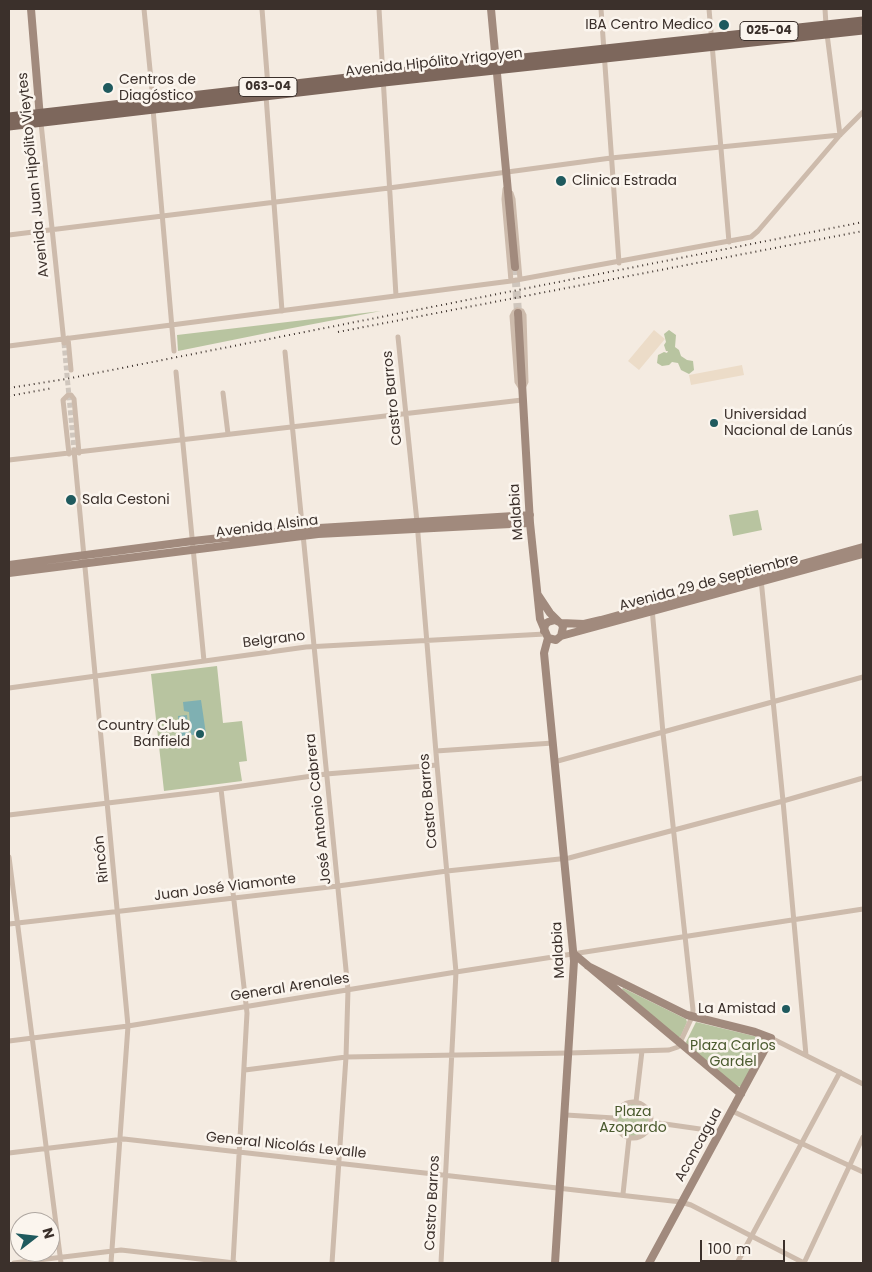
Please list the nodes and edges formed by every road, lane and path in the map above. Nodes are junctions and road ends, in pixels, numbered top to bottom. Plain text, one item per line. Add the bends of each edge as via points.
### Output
1 (31, 9) edge
2 (144, 9) edge
3 (262, 9) edge
4 (379, 9) edge
5 (491, 9) edge
6 (600, 9) edge
7 (709, 9) edge
8 (825, 9) edge
9 (863, 21) edge
10 (826, 30) junction
11 (863, 30) edge
12 (711, 42) junction
13 (603, 54) junction
14 (496, 66) junction
15 (383, 78) junction
16 (268, 87) junction
17 (266, 96) junction
18 (153, 105) junction
19 (863, 112) edge
20 (9, 117) edge
21 (40, 118) junction
22 (9, 126) edge
23 (840, 135) junction
24 (721, 146) junction
25 (611, 158) junction
26 (506, 172) junction
27 (506, 182) junction
28 (389, 188) junction
29 (274, 202) junction
30 (162, 216) junction
31 (51, 229) junction
32 (9, 235) edge
33 (729, 242) junction
34 (619, 263) junction
35 (515, 267) tunnel mouth
36 (520, 279) junction
37 (511, 281) junction
38 (396, 296) junction
39 (282, 311) junction
40 (518, 313) tunnel mouth
41 (171, 325) junction
42 (398, 337) dead end
43 (65, 340) junction
44 (9, 346) edge
45 (174, 351) dead end
46 (285, 352) dead end
47 (71, 370) dead end
48 (176, 372) dead end
49 (522, 390) junction
50 (223, 393) dead end
51 (522, 400) junction
52 (406, 413) junction
53 (292, 426) junction
54 (228, 434) junction
55 (184, 439) junction
56 (74, 453) junction
57 (9, 460) edge
58 (530, 519) junction
59 (417, 525) junction
60 (303, 532) junction
61 (194, 545) junction
62 (863, 548) edge
63 (863, 554) edge
64 (84, 559) junction
65 (9, 566) edge
66 (9, 573) edge
67 (761, 579) junction
68 (538, 593) junction
69 (652, 609) junction
70 (559, 622) junction
71 (545, 634) junction
72 (561, 636) junction
73 (427, 641) junction
74 (315, 646) junction
75 (204, 661) junction
76 (96, 676) junction
77 (863, 677) edge
78 (9, 688) edge
79 (773, 702) junction
80 (663, 733) junction
81 (552, 743) junction
82 (436, 751) junction
83 (554, 762) junction
84 (437, 765) junction
85 (326, 774) junction
86 (863, 778) edge
87 (220, 789) junction
88 (783, 801) junction
89 (108, 804) junction
90 (9, 815) edge
91 (674, 830) junction
92 (9, 857) edge
93 (564, 859) junction
94 (447, 871) junction
95 (338, 886) junction
96 (233, 899) junction
97 (863, 909) edge
98 (118, 912) junction
99 (794, 920) junction
100 (17, 923) junction
101 (9, 924) edge
102 (686, 936) junction
103 (574, 954) junction
104 (588, 966) junction
105 (456, 972) junction
106 (348, 990) junction
107 (246, 1007) junction
108 (692, 1017) junction
109 (128, 1026) junction
110 (32, 1038) junction
111 (772, 1038) junction
112 (9, 1041) edge
113 (681, 1044) junction
114 (642, 1051) junction
115 (569, 1053) junction
116 (453, 1055) junction
117 (806, 1055) junction
118 (346, 1057) junction
119 (245, 1070) junction
120 (840, 1072) junction
121 (863, 1084) edge
122 (741, 1094) junction
123 (636, 1102) junction
124 (732, 1111) junction
125 (566, 1114) junction
126 (614, 1118) junction
127 (651, 1122) junction
128 (721, 1132) junction
129 (863, 1137) edge
130 (629, 1138) junction
131 (120, 1139) junction
132 (802, 1144) junction
133 (46, 1148) junction
134 (239, 1152) junction
135 (9, 1153) edge
136 (338, 1163) junction
137 (849, 1166) junction
138 (863, 1172) edge
139 (446, 1175) junction
140 (560, 1189) junction
141 (623, 1194) junction
142 (681, 1202) junction
143 (54, 1212) edge
144 (752, 1237) junction
145 (112, 1251) junction
146 (60, 1260) edge
147 (29, 1262) edge
148 (14, 1263) edge
149 (111, 1263) edge
150 (234, 1263) edge
151 (332, 1263) edge
152 (442, 1263) edge
153 (555, 1263) edge
154 (649, 1263) edge
155 (738, 1263) edge
156 (804, 1263) edge

1 - 21 main road, Avenida Juan Hipólito Vieytes
2 - 18 street
3 - 16 street
4 - 15 street
5 - 14 main road
6 - 13 street
7 - 12 street
8 - 10 street
9 - 10 main road, Avenida Hipólito Yrigoyen / 025-04
10 - 11 main road, Avenida Hipólito Yrigoyen / 025-04
10 - 12 main road, Avenida Hipólito Yrigoyen / 025-04
10 - 23 street
12 - 13 main road, Avenida Hipólito Yrigoyen / 025-04
12 - 24 street
13 - 14 main road, Avenida Hipólito Yrigoyen / 025-04
13 - 25 street
14 - 15 main road, Avenida Hipólito Yrigoyen / 063-04
14 - 26 main road
15 - 16 main road, Avenida Hipólito Yrigoyen / 063-04
15 - 17 main road, Avenida Hipólito Yrigoyen / 063-04
15 - 28 street
16 - 18 main road, Avenida Hipólito Yrigoyen / 063-04
17 - 18 main road, Avenida Hipólito Yrigoyen / 063-04
17 - 29 street
18 - 21 main road, Avenida Hipólito Yrigoyen / 063-04
18 - 30 street
19 - 23 street
20 - 21 main road, Avenida Hipólito Yrigoyen / 063-04
21 - 22 main road, Avenida Hipólito Yrigoyen / 063-04
21 - 31 street, Avenida Juan Hipólito Vieytes
23 - 24 street
23 - 33 street via 755,235
24 - 25 street
24 - 33 street
25 - 26 street
25 - 34 street
26 - 27 main road
26 - 28 street
27 - 35 main road
27 - 36 street via 513,199
27 - 37 street via 504,200
28 - 29 street
28 - 38 street
29 - 30 street
29 - 39 street
30 - 31 street
30 - 41 street
31 - 32 street
31 - 43 street, Avenida Juan Hipólito Vieytes
33 - 34 street
34 - 36 street
36 - 37 street
37 - 38 street
38 - 39 street
39 - 41 street
40 - 49 main road, Malabia
41 - 43 street
41 - 45 street
42 - 52 street, Castro Barros
43 - 44 street
43 - 47 street, Avenida Juan Hipólito Vieytes
46 - 53 street, José Antonio Cabrera
48 - 55 street
49 - 49 street, Malabia via 526,382 524,315 517,310 512,316 517,382
49 - 51 main road, Malabia
50 - 54 street
51 - 52 street
51 - 58 main road, Malabia
52 - 53 street
52 - 59 street, Castro Barros
53 - 54 street
53 - 60 street, José Antonio Cabrera
54 - 55 street
55 - 56 street
55 - 61 street
56 - 56 street via 74,398 68,395 64,400
56 - 57 street
56 - 64 street, Rincón
58 - 59 main road, Avenida Alsina
58 - 68 main road, Malabia
59 - 60 main road, Avenida Alsina
59 - 73 street, Castro Barros
60 - 61 main road, Avenida Alsina
60 - 74 street, José Antonio Cabrera
61 - 64 main road, Avenida Alsina
61 - 75 street
62 - 67 main road, Avenida 29 de Septiembre
63 - 67 main road, Avenida 29 de Septiembre
64 - 65 main road, Avenida Alsina
64 - 66 main road, Avenida Alsina
64 - 76 street, Rincón
67 - 69 main road, Avenida 29 de Septiembre
67 - 79 street
68 - 70 main road
68 - 71 main road, Malabia
69 - 70 main road, Avenida 29 de Septiembre via 591,623
69 - 72 main road, Avenida 29 de Septiembre
69 - 80 street
70 - 71 main road via 548,622
70 - 72 main road via 564,630
71 - 72 main road via 556,640
71 - 73 street, Belgrano
71 - 81 main road, Malabia
73 - 74 street, Belgrano
73 - 82 street, Castro Barros
74 - 75 street, Belgrano
74 - 85 street, José Antonio Cabrera
75 - 76 street, Belgrano
76 - 78 street, Belgrano
76 - 89 street, Rincón
77 - 79 street
79 - 80 street
79 - 88 street
80 - 83 street
80 - 91 street
81 - 82 street
81 - 83 main road, Malabia
82 - 84 street, Castro Barros
83 - 93 main road, Malabia
84 - 85 street
84 - 94 street, Castro Barros
85 - 87 street
85 - 95 street, José Antonio Cabrera
86 - 88 street, Juan José Viamonte
87 - 89 street
87 - 96 street
88 - 91 street, Juan José Viamonte
88 - 99 street
89 - 90 street
89 - 98 street, Rincón
91 - 93 street, Juan José Viamonte
91 - 102 street
92 - 100 street
93 - 94 street, Juan José Viamonte
93 - 103 main road, Malabia
94 - 95 street, Juan José Viamonte
94 - 105 street, Castro Barros
95 - 96 street, Juan José Viamonte
95 - 106 street, José Antonio Cabrera
96 - 98 street, Juan José Viamonte
96 - 107 street
97 - 99 street, General Arenales
98 - 100 street, Juan José Viamonte
98 - 109 street, Rincón
99 - 102 street, General Arenales
99 - 117 street
100 - 101 street, Juan José Viamonte
100 - 110 street
102 - 103 street, General Arenales
102 - 108 street
103 - 104 main road
103 - 105 street, General Arenales
103 - 115 main road, Malabia
104 - 108 main road
104 - 113 main road
105 - 106 street, General Arenales
105 - 116 street, Castro Barros
106 - 107 street, General Arenales
106 - 118 street, José Antonio Cabrera
107 - 109 street, General Arenales
107 - 119 street
108 - 111 main road
108 - 113 street
109 - 110 street, General Arenales
109 - 131 street, Rincón
110 - 112 street, General Arenales
110 - 133 street
111 - 117 street
111 - 122 main road, Aconcagua
113 - 114 street via 673,1049
113 - 122 main road
114 - 115 street
114 - 123 street
115 - 116 street
115 - 125 main road, Malabia
116 - 118 street
116 - 139 street, Castro Barros
117 - 120 street
118 - 119 street
118 - 136 street, José Antonio Cabrera
119 - 134 street
120 - 121 street
120 - 132 street
122 - 124 main road, Aconcagua
123 - 126 street via 620,1106
123 - 127 street via 648,1110
124 - 128 main road, Aconcagua
124 - 132 street
125 - 126 street
125 - 140 main road, Malabia
126 - 130 street via 618,1131
127 - 128 street
127 - 130 street via 642,1136
128 - 142 main road, Aconcagua
129 - 137 street
130 - 141 street
131 - 133 street, General Nicolás Levalle
131 - 134 street, General Nicolás Levalle
131 - 145 street, Rincón
132 - 137 street
132 - 144 street
133 - 135 street, General Nicolás Levalle
133 - 143 street
134 - 136 street, General Nicolás Levalle
134 - 150 street
136 - 139 street, General Nicolás Levalle
136 - 151 street, José Antonio Cabrera
137 - 138 street
137 - 156 street
139 - 140 street, General Nicolás Levalle
139 - 152 street, Castro Barros
140 - 141 street, General Nicolás Levalle
140 - 153 main road, Malabia
141 - 142 street, General Nicolás Levalle
142 - 144 street, General Nicolás Levalle
142 - 154 main road, Aconcagua
144 - 155 street
144 - 156 street, General Nicolás Levalle
145 - 146 street
145 - 149 street, Rincón
145 - 150 street
147 - 148 street

